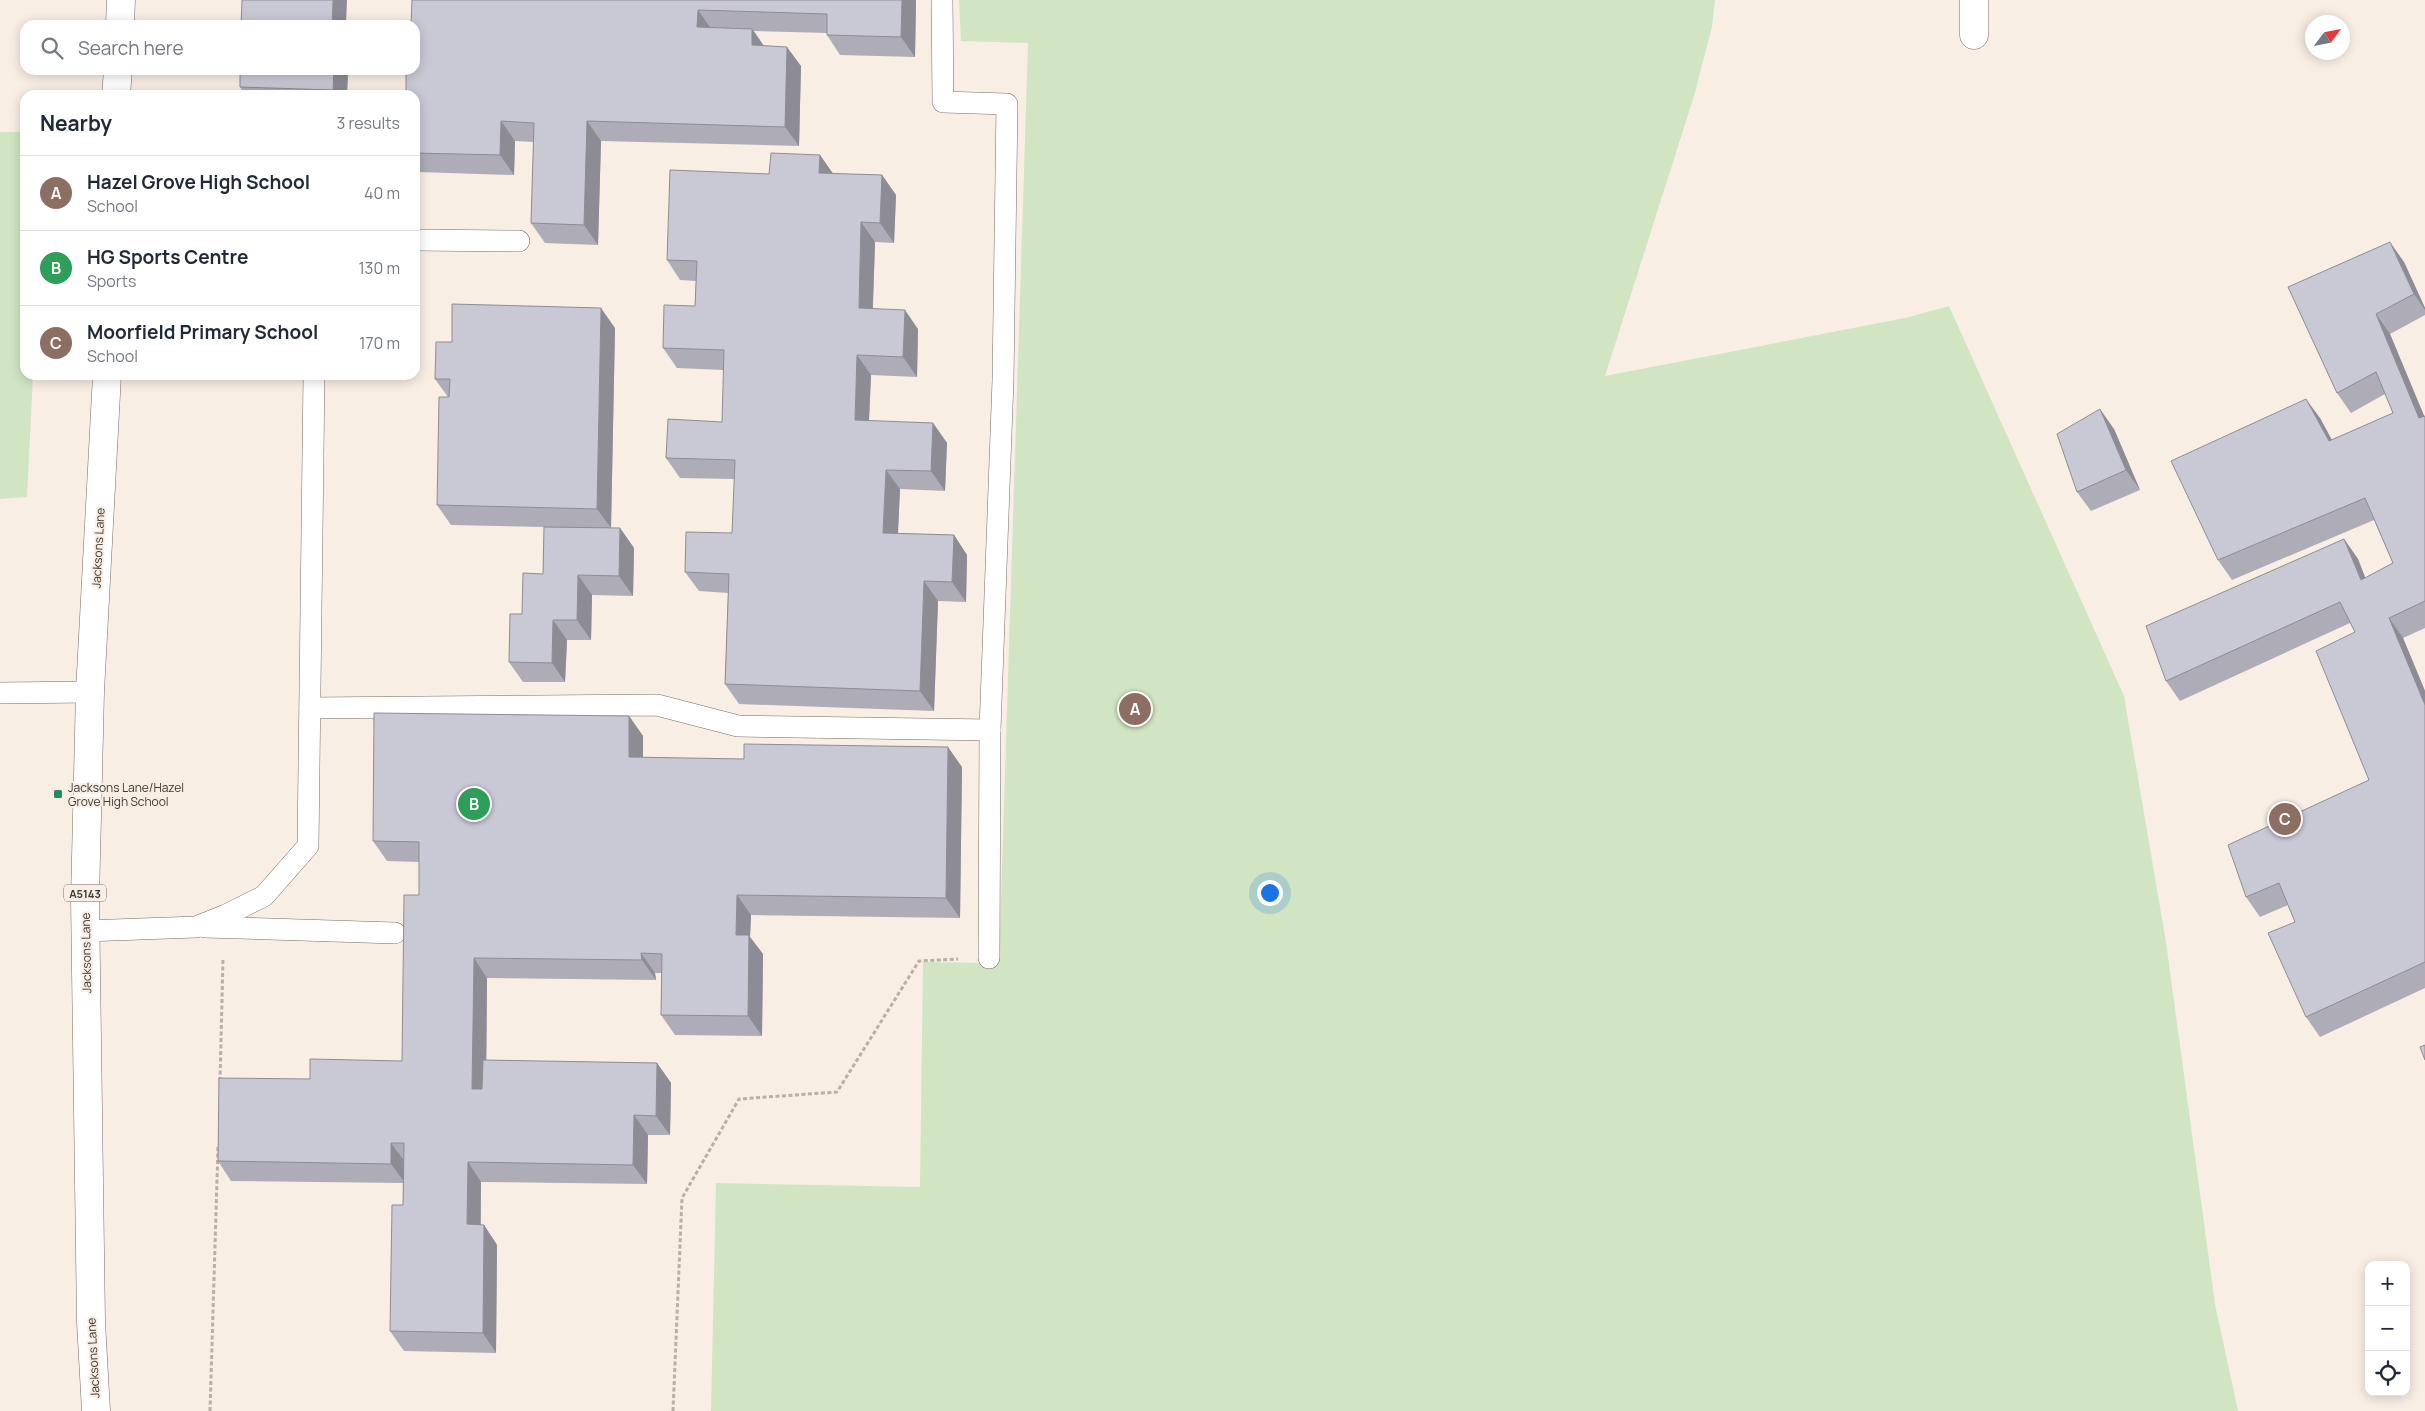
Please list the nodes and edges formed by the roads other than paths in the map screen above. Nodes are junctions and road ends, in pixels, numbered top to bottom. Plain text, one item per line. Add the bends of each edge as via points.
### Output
1 (121, 0) edge
2 (942, 0) edge
3 (1974, 0) edge
4 (120, 20) edge
5 (1974, 36) dead end
6 (118, 75) edge
7 (116, 90) edge
8 (420, 240) edge
9 (519, 242) dead end
10 (107, 380) edge
11 (314, 380) edge
12 (90, 692) junction
13 (0, 693) edge
14 (310, 708) junction
15 (990, 730) junction
16 (196, 926) junction
17 (86, 931) junction
18 (395, 933) dead end
19 (989, 958) road end
20 (96, 1411) edge

1 - 4 main road
2 - 15 lane via 943,102 1007,104 1003,380
3 - 5 main road
6 - 7 main road
8 - 9 lane
10 - 12 main road, Jacksons Lane / A5143
11 - 14 lane
12 - 13 lane
12 - 17 main road, Jacksons Lane / A5143
14 - 15 lane via 657,705 738,726
14 - 16 lane via 308,846 264,896
15 - 19 lane
16 - 17 lane
16 - 18 lane
17 - 20 main road, Jacksons Lane / A5143 via 91,1322

